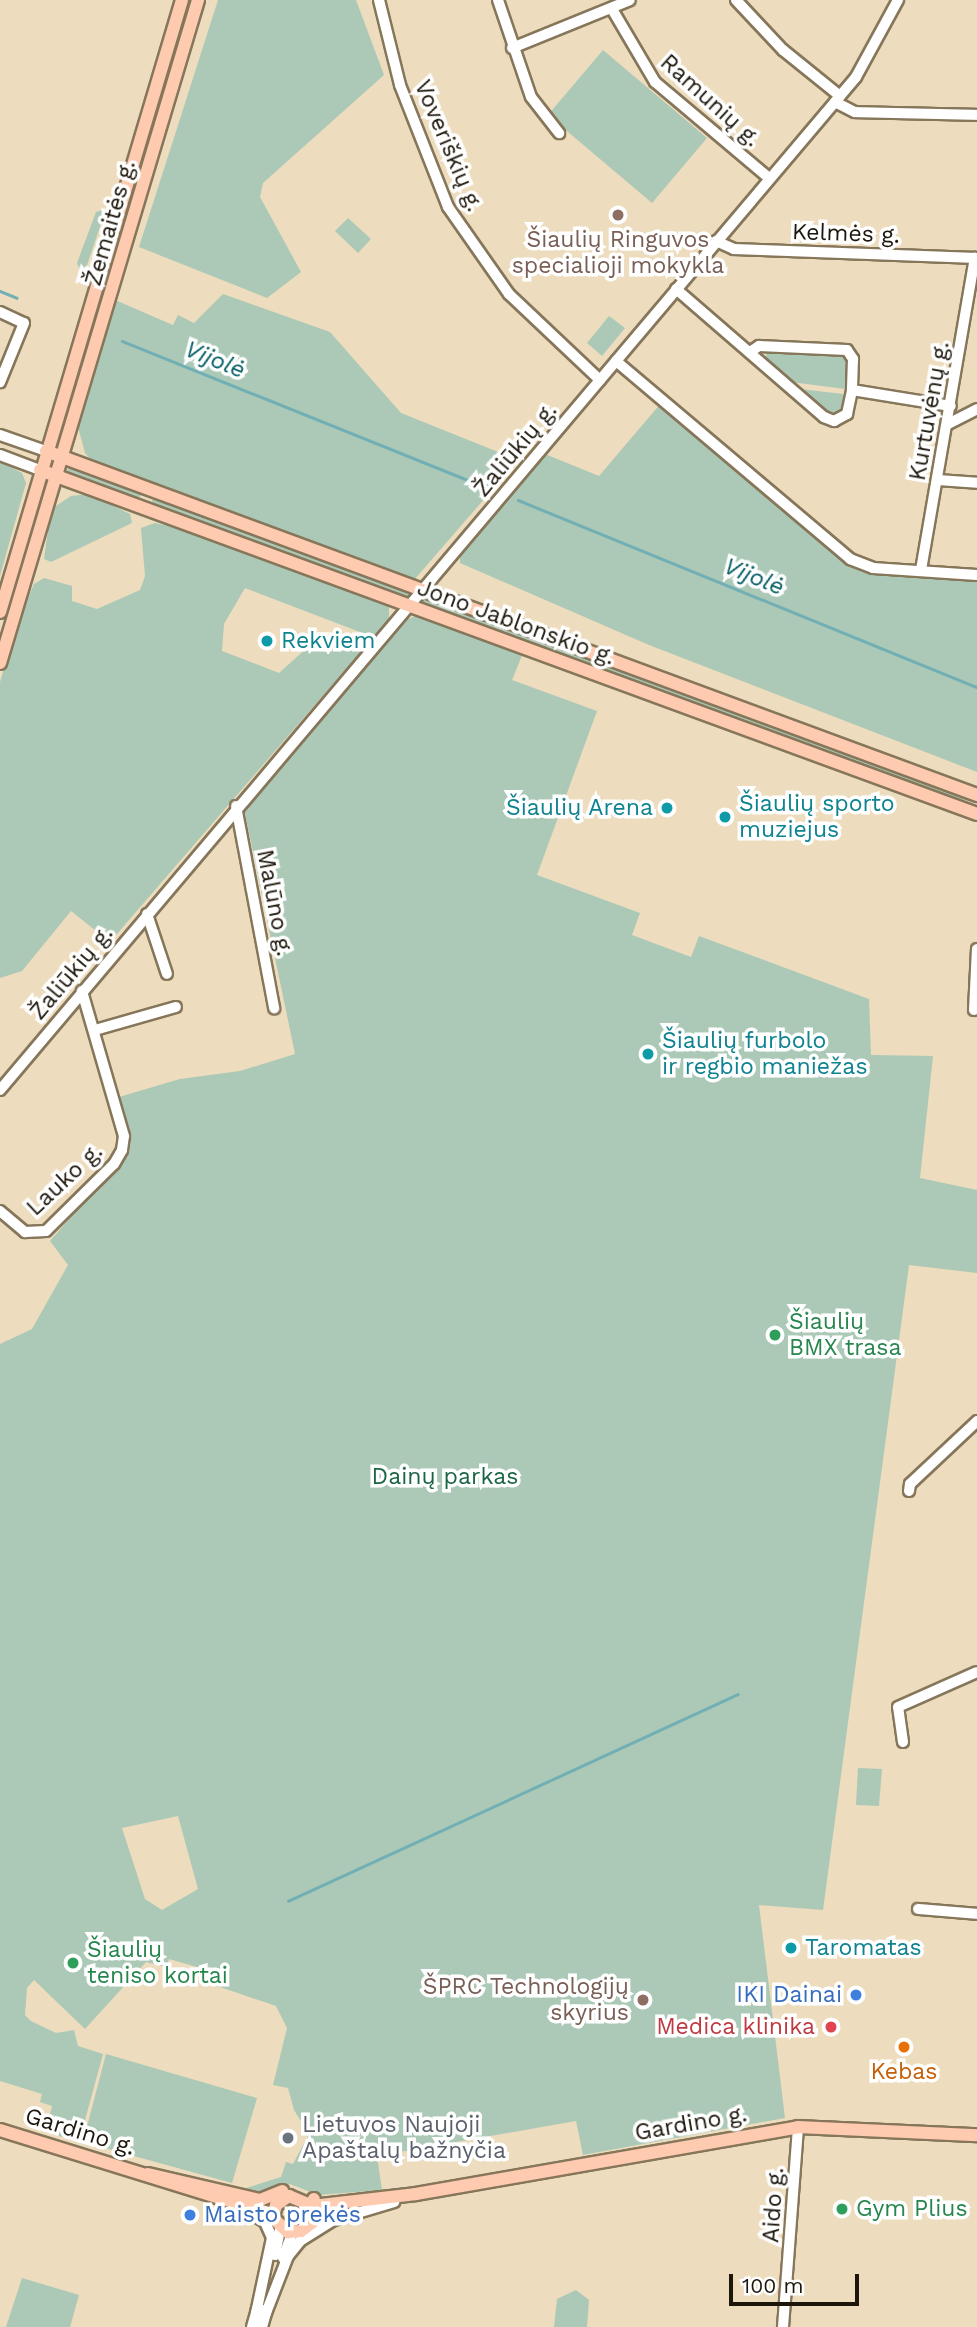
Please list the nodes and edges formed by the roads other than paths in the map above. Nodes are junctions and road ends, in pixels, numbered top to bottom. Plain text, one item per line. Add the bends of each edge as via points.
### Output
1 (182, 0) edge
2 (198, 0) edge
3 (379, 0) edge
4 (498, 0) edge
5 (630, 0) edge
6 (736, 0) edge
7 (898, 0) edge
8 (612, 9) junction
9 (512, 48) junction
10 (838, 99) junction
11 (977, 115) edge
12 (559, 132) dead end
13 (770, 178) junction
14 (716, 241) junction
15 (976, 258) edge
16 (676, 289) junction
17 (0, 312) edge
18 (750, 352) junction
19 (616, 361) junction
20 (600, 380) junction
21 (0, 382) edge
22 (852, 390) junction
23 (951, 406) junction
24 (977, 409) edge
25 (948, 425) junction
26 (0, 435) edge
27 (46, 452) junction
28 (0, 455) edge
29 (63, 458) junction
30 (40, 470) junction
31 (57, 476) junction
32 (938, 480) junction
33 (977, 483) edge
34 (14, 565) junction
35 (28, 568) junction
36 (921, 570) junction
37 (977, 575) edge
38 (422, 590) junction
39 (408, 606) junction
40 (0, 612) edge
41 (0, 663) edge
42 (977, 795) edge
43 (236, 806) junction
44 (977, 814) edge
45 (147, 914) junction
46 (977, 949) edge
47 (167, 974) dead end
48 (82, 991) junction
49 (176, 1007) dead end
50 (274, 1008) dead end
51 (974, 1010) dead end
52 (95, 1030) junction
53 (0, 1090) edge
54 (0, 1211) edge
55 (977, 1421) edge
56 (909, 1491) dead end
57 (977, 1672) edge
58 (903, 1742) dead end
59 (918, 1909) dead end
60 (977, 1914) edge
61 (798, 2127) junction
62 (0, 2130) edge
63 (977, 2135) edge
64 (148, 2174) junction
65 (197, 2191) junction
66 (416, 2194) junction
67 (315, 2202) junction
68 (394, 2202) junction
69 (274, 2217) junction
70 (313, 2222) junction
71 (286, 2231) junction
72 (261, 2313) junction
73 (252, 2327) edge
74 (262, 2327) edge
75 (783, 2327) edge

1 - 27 main road, Žemaitės g.
2 - 29 main road, Žemaitės g.
3 - 20 street, Voveriškių g. via 404,95 448,207 509,294
4 - 9 street
5 - 8 street
6 - 10 street
7 - 10 street, Žaliūkių g. via 867,60
8 - 9 street
8 - 13 street, Ramunių g. via 648,74
9 - 12 street via 531,97
10 - 11 street via 855,112
10 - 13 street, Žaliūkių g.
13 - 14 street, Žaliūkių g.
14 - 15 street, Kelmės g. via 734,249
14 - 16 street, Žaliūkių g.
15 - 23 street, Kurtuvėnų g.
16 - 18 street
16 - 19 street, Žaliūkių g.
17 - 21 street via 24,323
18 - 22 street via 759,346 847,350 853,359
18 - 22 street via 834,421 847,414
19 - 20 street, Žaliūkių g.
19 - 36 street via 850,559 873,568
20 - 38 street, Žaliūkių g.
22 - 23 street
23 - 25 street, Kurtuvėnų g.
24 - 25 street
25 - 32 street, Kurtuvėnų g.
26 - 27 street
27 - 29 main road, Jono Jablonskio g.
27 - 30 main road, Žemaitės g.
28 - 30 street
29 - 31 main road, Žemaitės g.
29 - 38 main road, Jono Jablonskio g.
30 - 31 main road, Jono Jablonskio g.
30 - 34 main road, Žemaitės g.
31 - 35 main road, Žemaitės g.
31 - 39 main road, Jono Jablonskio g.
32 - 33 street
32 - 36 street, Kurtuvėnų g.
34 - 35 main road
34 - 40 main road, Žemaitės g.
35 - 41 main road, Žemaitės g.
36 - 37 street
38 - 39 street, Žaliūkių g.
38 - 42 main road, Jono Jablonskio g.
39 - 43 street, Žaliūkių g.
39 - 44 main road, Jono Jablonskio g.
43 - 45 street, Žaliūkių g.
43 - 50 street, Malūno g.
45 - 47 street, Žaliūkių g.
45 - 48 street, Žaliūkių g.
46 - 51 street
48 - 52 street, Lauko g.
48 - 53 street, Žaliūkių g.
49 - 52 street
52 - 54 street, Lauko g. via 124,1136 119,1157 46,1231 25,1232
55 - 56 street
57 - 58 street via 898,1707
59 - 60 street
61 - 63 main road, Gardino g.
61 - 66 main road, Gardino g.
61 - 75 street, Aido g.
62 - 64 main road, Gardino g.
64 - 65 main road, Gardino g.
64 - 67 main road, Gardino g. via 260,2200 296,2188
65 - 69 main road, Gardino g.
65 - 72 street via 258,2216 269,2228
66 - 67 main road
66 - 68 main road, Gardino g.
67 - 69 main road via 289,2196 276,2205
67 - 70 main road
68 - 70 main road, Gardino g. via 329,2213
68 - 72 street via 334,2220 300,2241
69 - 71 main road
70 - 71 main road, Gardino g.
71 - 72 street
71 - 72 street via 275,2252
72 - 73 street
72 - 74 street

